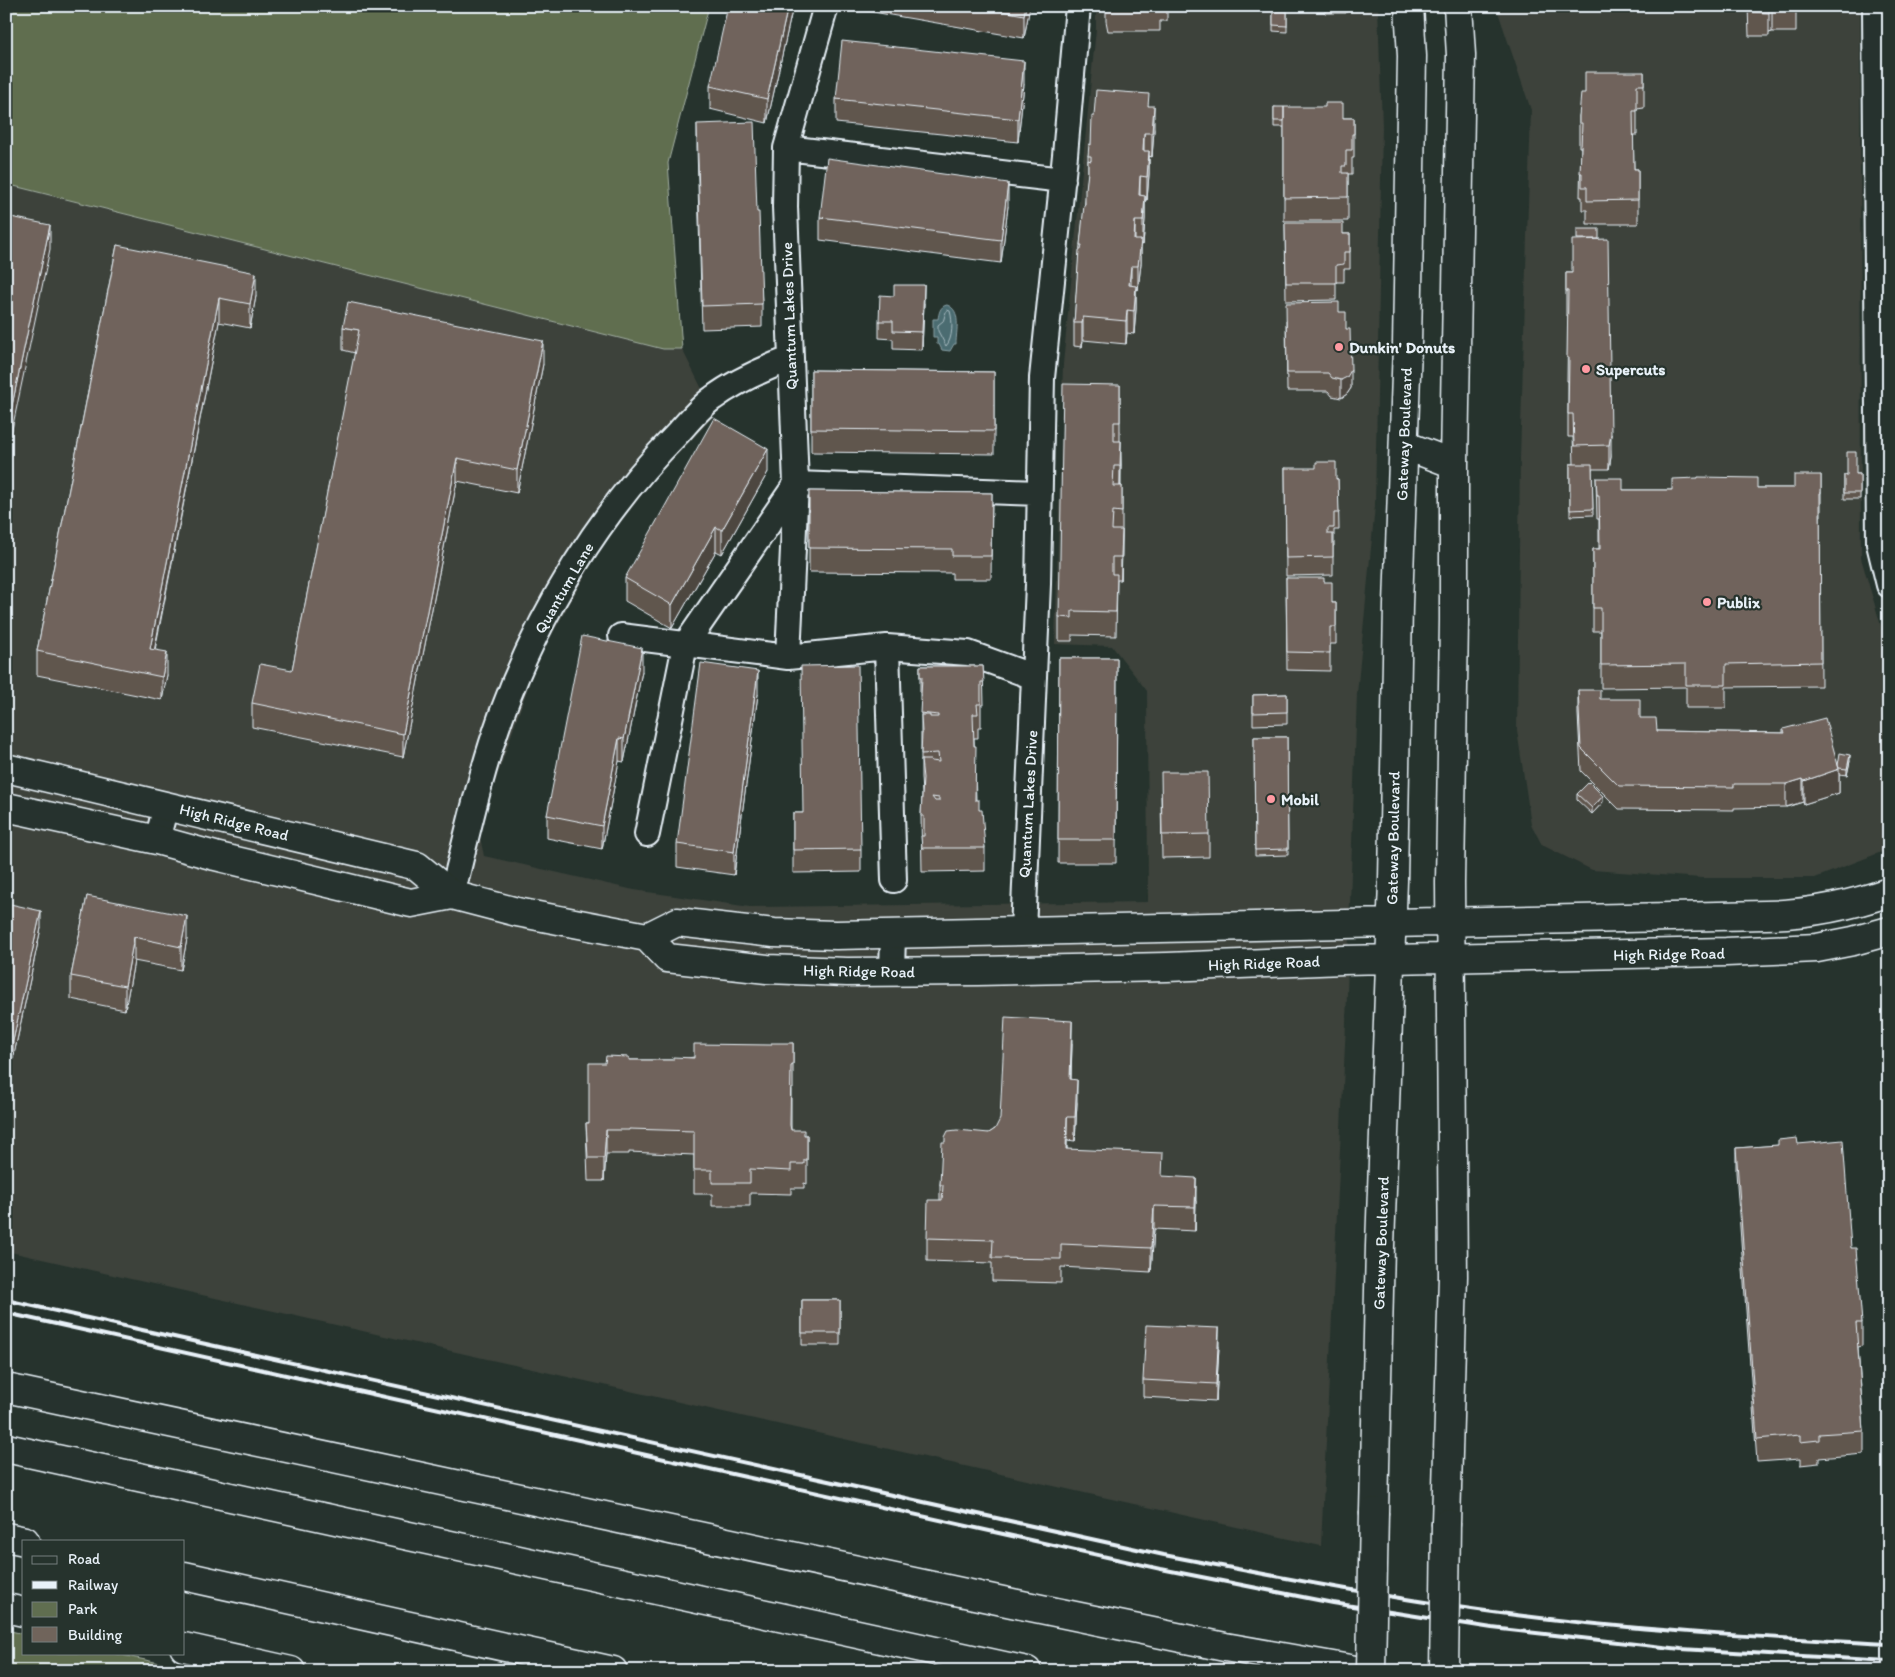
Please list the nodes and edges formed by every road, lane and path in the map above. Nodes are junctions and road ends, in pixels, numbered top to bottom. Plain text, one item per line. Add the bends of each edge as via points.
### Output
1 (826, 6) edge
2 (1078, 6) edge
3 (1409, 6) edge
4 (1458, 6) edge
5 (1875, 6) edge
6 (1882, 40) edge
7 (1882, 98) edge
8 (786, 148) junction
9 (1063, 180) junction
10 (790, 358) junction
11 (1404, 445) junction
12 (1454, 464) junction
13 (796, 484) junction
14 (1040, 493) junction
15 (1889, 585) edge
16 (621, 636) dead end
17 (685, 645) junction
18 (887, 646) junction
19 (788, 657) junction
20 (1034, 677) junction
21 (6, 768) edge
22 (166, 806) junction
23 (6, 807) edge
24 (647, 834) dead end
25 (157, 840) junction
26 (894, 880) dead end
27 (1889, 892) edge
28 (452, 895) junction
29 (1450, 921) junction
30 (1390, 922) junction
31 (1023, 931) junction
32 (1889, 931) edge
33 (893, 934) junction
34 (646, 937) junction
35 (1450, 958) junction
36 (1389, 959) junction
37 (892, 972) junction
38 (6, 1388) edge
39 (6, 1448) edge
40 (6, 1537) edge
41 (22, 1540) edge
42 (185, 1576) edge
43 (6, 1608) edge
44 (22, 1612) edge
45 (185, 1647) edge
46 (291, 1671) edge
47 (613, 1671) edge
48 (1027, 1671) edge
49 (1361, 1671) edge
50 (1371, 1671) edge
51 (1444, 1671) edge

1 - 8 street, Quantum Lakes Drive
2 - 9 street, Quantum Lakes Drive
3 - 11 main road, Gateway Boulevard via 1412,56
4 - 12 main road
5 - 6 street
6 - 7 street
7 - 15 street via 1879,544
8 - 9 street
8 - 10 street, Quantum Lakes Drive
9 - 14 street, Quantum Lakes Drive via 1042,378
10 - 13 street, Quantum Lakes Drive
10 - 28 street, Quantum Lane via 754,373 712,398 658,453 584,551 528,651 501,716 482,774
11 - 12 main road
11 - 30 main road, Gateway Boulevard
12 - 29 main road
13 - 14 street
13 - 17 street
13 - 19 street, Quantum Lakes Drive
14 - 20 street, Quantum Lakes Drive
16 - 17 street
17 - 19 street
17 - 24 street
18 - 19 street
18 - 20 street via 968,653
18 - 26 street
20 - 31 street, Quantum Lakes Drive
21 - 22 main road, High Ridge Road
22 - 25 street
22 - 28 main road, High Ridge Road via 417,866
23 - 25 main road, High Ridge Road
25 - 28 main road, High Ridge Road via 410,903
27 - 29 main road via 1833,907 1788,914
28 - 34 main road, High Ridge Road via 517,912
29 - 30 main road
29 - 35 main road
30 - 31 main road
30 - 36 main road, Gateway Boulevard
31 - 33 main road
32 - 35 main road, High Ridge Road via 1835,945 1795,950
33 - 34 main road via 774,933 677,922
33 - 37 street
34 - 37 main road, High Ridge Road via 667,958 767,969
35 - 36 main road, High Ridge Road
35 - 51 main road, bridge via 1453,1276
36 - 37 main road, High Ridge Road via 1149,968
36 - 50 main road, Gateway Boulevard, bridge
38 - 49 main road via 1189,1640
39 - 48 main road
40 - 41 main road
42 - 47 main road
43 - 44 main road
45 - 46 main road

